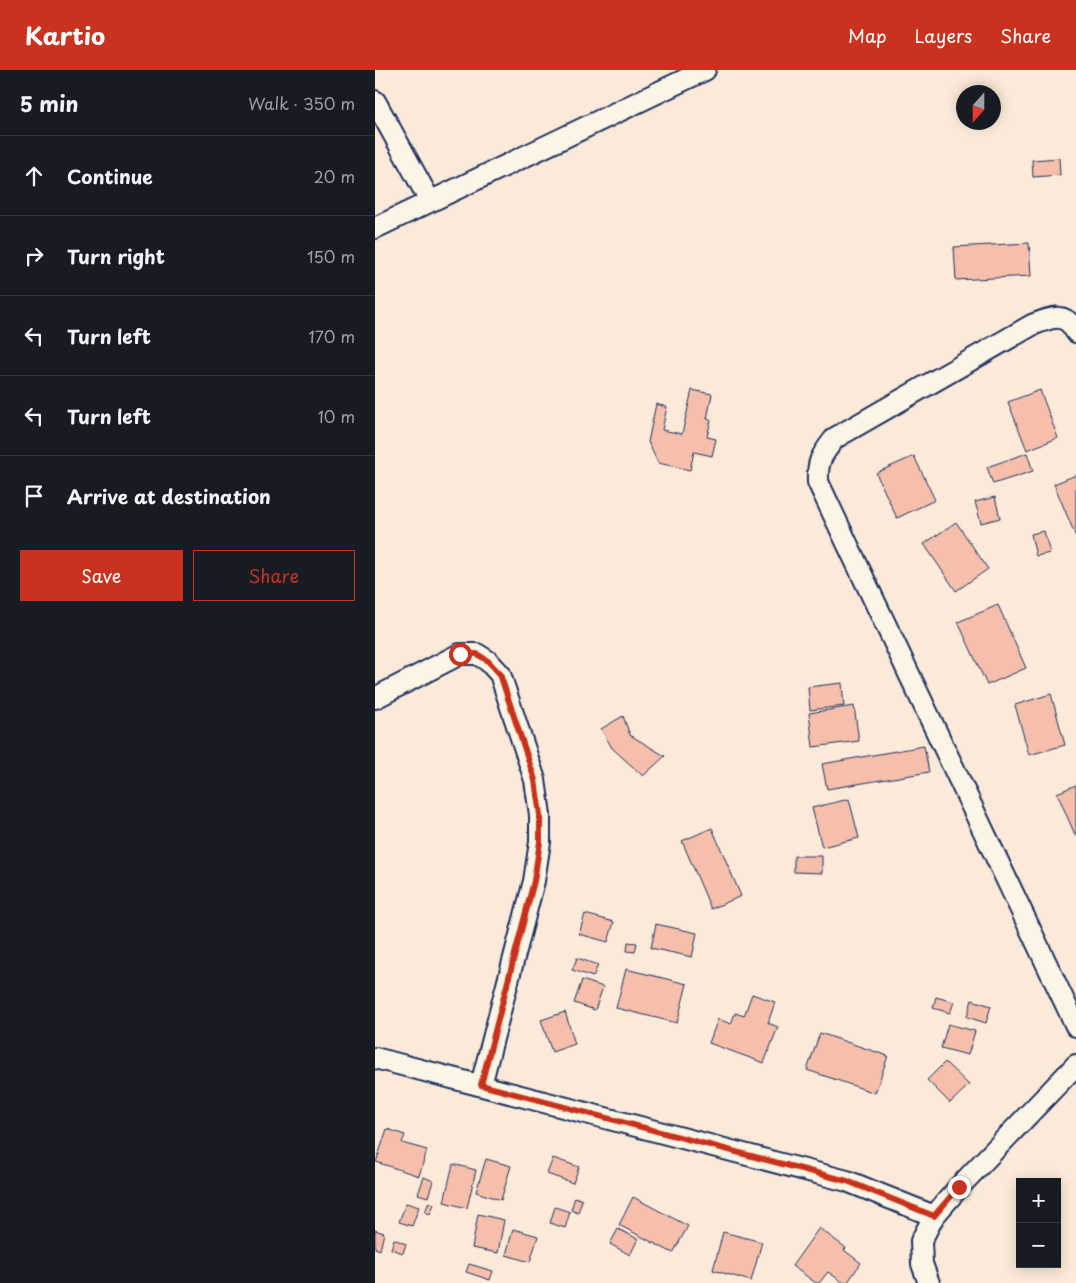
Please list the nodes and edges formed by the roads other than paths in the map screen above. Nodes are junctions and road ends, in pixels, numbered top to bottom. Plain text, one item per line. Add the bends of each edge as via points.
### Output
1 (705, 70) edge
2 (375, 101) edge
3 (430, 201) junction
4 (375, 228) edge
5 (1076, 332) edge
6 (375, 698) edge
7 (1076, 1026) edge
8 (375, 1058) edge
9 (1076, 1065) edge
10 (481, 1085) junction
11 (934, 1216) junction
12 (929, 1283) edge

1 - 3 street
2 - 3 street
3 - 4 street
5 - 7 street via 1067,320 1055,316 1032,325 835,438 823,454 818,482
6 - 10 street via 460,654 477,654 500,674 535,780 540,842 534,881
8 - 10 street
9 - 11 street
10 - 11 street via 847,1181
11 - 12 street via 921,1241 921,1264

